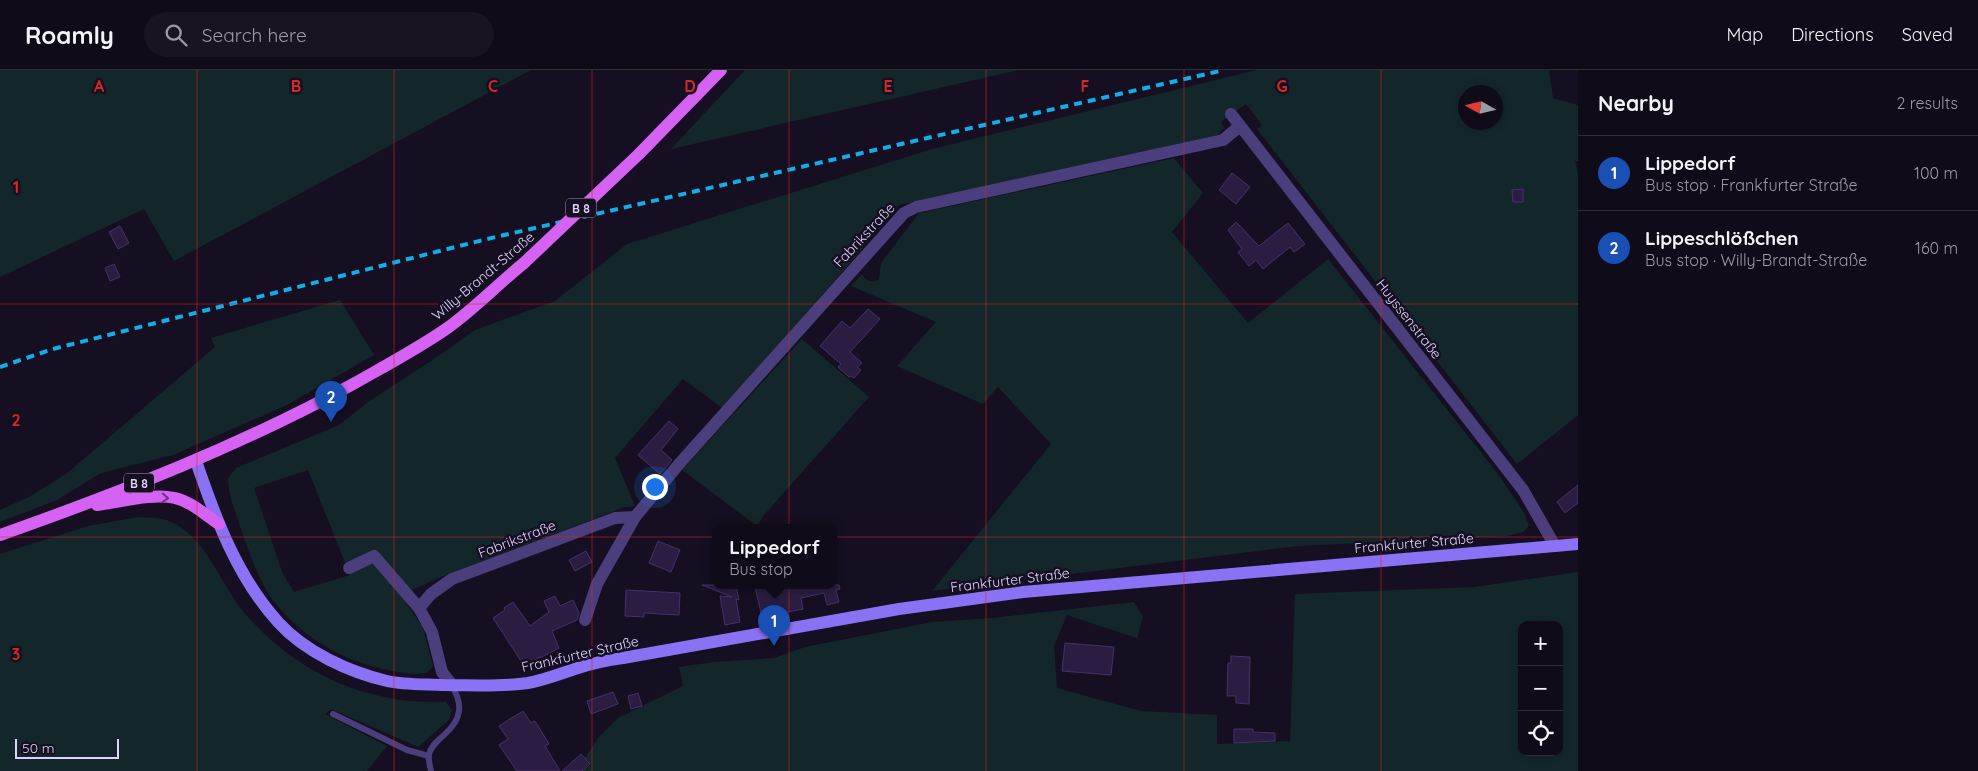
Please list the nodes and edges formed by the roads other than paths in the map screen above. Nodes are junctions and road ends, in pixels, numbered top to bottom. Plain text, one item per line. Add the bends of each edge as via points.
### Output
1 (721, 70) edge
2 (1231, 114) dead end
3 (1240, 126) junction
4 (196, 461) junction
5 (82, 506) junction
6 (635, 517) junction
7 (219, 524) junction
8 (0, 535) edge
9 (1578, 544) edge
10 (1555, 546) junction
11 (349, 568) dead end
12 (419, 608) junction
13 (585, 620) dead end
14 (452, 685) junction
15 (333, 714) dead end
16 (429, 756) junction
17 (431, 771) edge

1 - 4 main road, Willy-Brandt-Straße / B 8, bridge via 639,154 524,262 447,328 389,364 260,432
2 - 3 street, Huyssenstraße
3 - 6 street, Fabrikstraße via 1223,140 916,207 904,213
3 - 10 street, Huyssenstraße via 1523,490
4 - 5 main road, Willy-Brandt-Straße / B 8
4 - 7 main road, Frankfurter Straße
5 -> 7 main road via 176,498
5 - 8 main road, Willy-Brandt-Straße / B 8
6 - 12 street, Fabrikstraße via 615,518 452,579 431,594
6 - 13 street, Fabrikstraße via 597,584
7 - 14 main road, Frankfurter Straße via 237,562 265,606 279,623 310,647 353,670 388,681
9 - 10 main road, Frankfurter Straße
10 - 14 main road, Frankfurter Straße via 1024,592 899,609 623,658 530,682
11 - 12 street via 374,556
12 - 14 street via 432,632 442,672
14 - 16 lane via 461,708
15 - 16 lane via 407,750
16 - 17 lane

